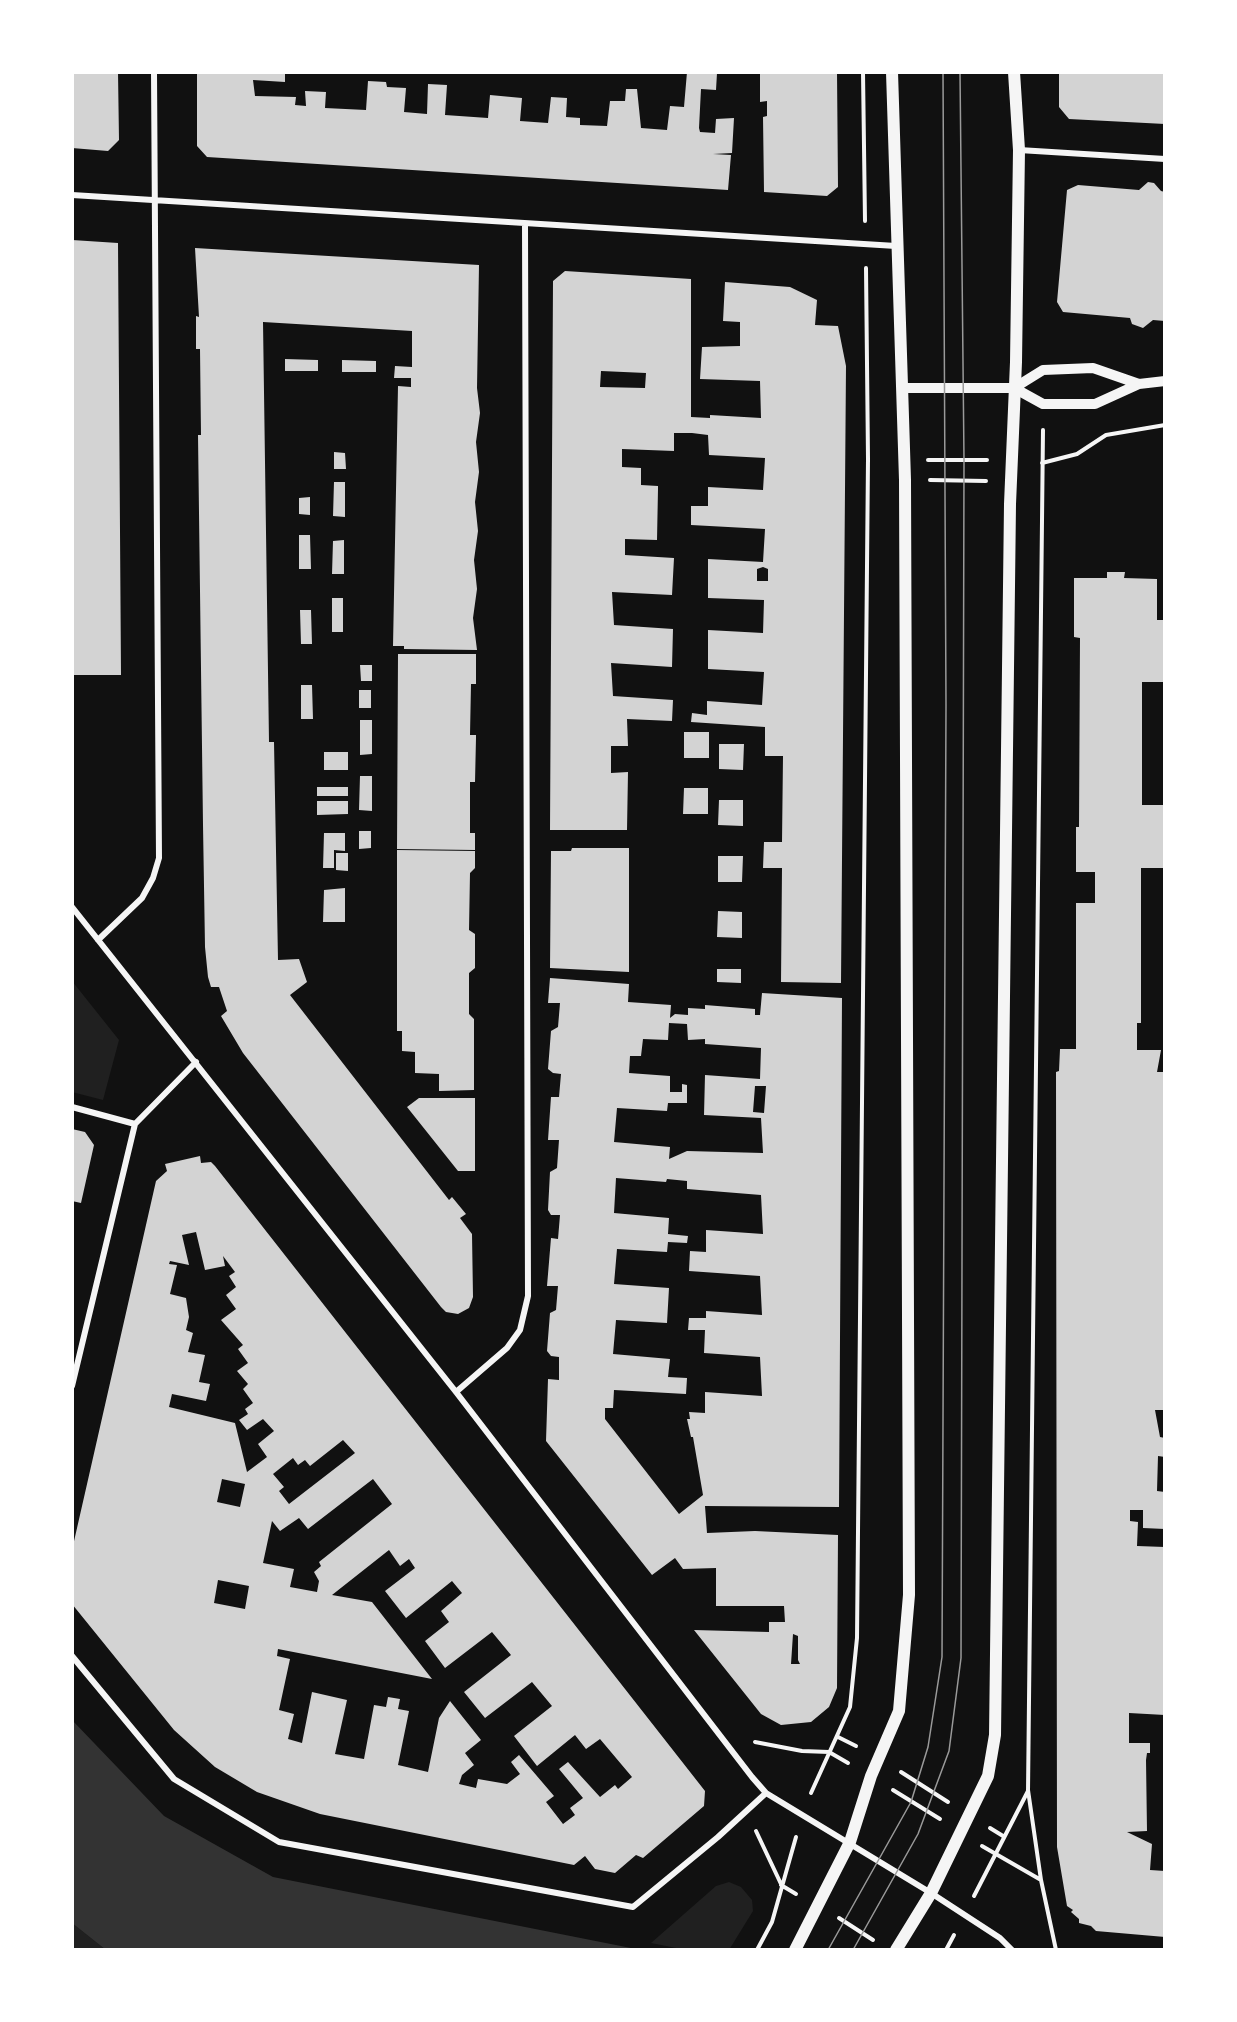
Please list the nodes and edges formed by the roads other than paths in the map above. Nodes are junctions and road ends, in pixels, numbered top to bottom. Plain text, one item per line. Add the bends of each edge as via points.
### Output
1 (154, 72) edge
2 (892, 72) edge
3 (1005, 72) edge
4 (1014, 72) edge
5 (1017, 98) junction
6 (1019, 150) junction
7 (1165, 159) edge
8 (72, 195) edge
9 (157, 200) junction
10 (525, 224) junction
11 (896, 246) junction
12 (1165, 381) edge
13 (1139, 384) junction
14 (1014, 387) junction
15 (902, 388) junction
16 (72, 907) edge
17 (98, 940) junction
18 (196, 1062) junction
19 (72, 1107) edge
20 (135, 1124) junction
21 (72, 1386) edge
22 (456, 1392) junction
23 (72, 1656) edge
24 (766, 1793) junction
25 (850, 1842) junction
26 (932, 1893) junction
27 (795, 1950) edge
28 (896, 1950) edge
29 (1012, 1950) edge

1 - 9 street
2 - 11 main road
3 - 5 main road
4 - 5 main road
5 - 6 main road
6 - 7 street
6 - 14 main road
8 - 9 street
9 - 10 street
9 - 17 street via 159,858 142,898
10 - 11 street
10 - 22 street via 528,1296 520,1330 507,1348
11 - 15 main road
12 - 13 street
13 - 14 street via 1093,368 1043,370
13 - 14 street via 1095,404 1043,404
14 - 15 street
14 - 26 main road via 995,1735 988,1776
15 - 25 main road via 909,1595 899,1711 871,1776
16 - 17 street
17 - 18 street
18 - 20 street
18 - 22 street
19 - 20 street
20 - 21 street
22 - 24 street
23 - 24 street via 174,1779 279,1842 633,1907
24 - 25 street
25 - 26 street
25 - 27 main road
26 - 28 main road
26 - 29 street

